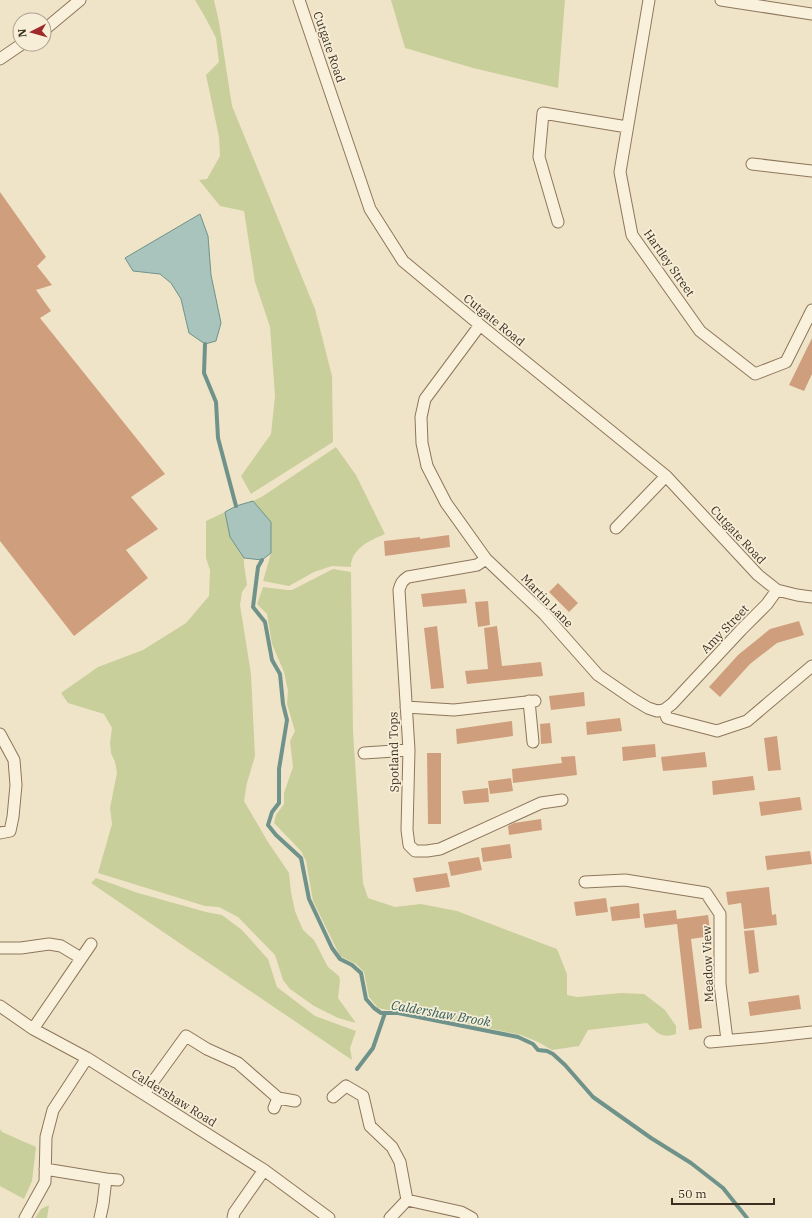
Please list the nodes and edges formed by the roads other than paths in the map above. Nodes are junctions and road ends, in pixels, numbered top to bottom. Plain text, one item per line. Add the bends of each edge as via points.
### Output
1 (80, 0) edge
2 (298, 0) edge
3 (649, 0) edge
4 (721, 0) edge
5 (812, 14) edge
6 (52, 23) edge
7 (12, 51) edge
8 (0, 59) edge
9 (627, 127) junction
10 (752, 164) dead end
11 (812, 171) edge
12 (558, 222) dead end
13 (812, 310) edge
14 (480, 325) junction
15 (666, 476) junction
16 (616, 528) dead end
17 (486, 559) junction
18 (777, 590) junction
19 (812, 597) edge
20 (812, 666) edge
21 (406, 707) junction
22 (664, 710) junction
23 (0, 734) edge
24 (534, 742) dead end
25 (409, 750) junction
26 (364, 753) dead end
27 (562, 800) dead end
28 (8, 834) edge
29 (585, 882) dead end
30 (91, 944) dead end
31 (0, 948) edge
32 (81, 958) junction
33 (0, 1006) edge
34 (33, 1029) junction
35 (812, 1032) edge
36 (726, 1040) junction
37 (710, 1042) dead end
38 (87, 1058) junction
39 (144, 1094) junction
40 (333, 1097) dead end
41 (295, 1101) dead end
42 (45, 1169) junction
43 (264, 1170) junction
44 (106, 1178) junction
45 (118, 1180) dead end
46 (407, 1200) junction
47 (25, 1218) edge
48 (100, 1218) edge
49 (233, 1218) edge
50 (329, 1218) edge
51 (390, 1218) edge
52 (472, 1218) edge

1 - 6 street
2 - 14 street, Cutgate Road via 370,209 403,261
3 - 9 street, Hartley Street
4 - 5 street
7 - 8 street
9 - 12 street via 543,113 538,157
9 - 13 street, Hartley Street via 620,172 632,235 700,331 755,374 786,362
10 - 11 street
14 - 15 street, Cutgate Road
14 - 17 street, Martin Lane via 425,399 421,417 422,443 427,466 446,503
15 - 16 street
15 - 18 street, Cutgate Road via 758,575
17 - 21 street, Spotland Tops via 477,565 408,578 400,584
17 - 22 street, Martin Lane via 544,614 598,674 633,700 657,711
18 - 19 street
18 - 22 street, Amy Street via 767,604
20 - 22 street, Martin Lane via 747,721 718,731 667,718
21 - 24 street via 454,710 532,701
21 - 25 street, Spotland Tops
23 - 28 street via 14,760 16,784 13,817
25 - 26 street
25 - 27 street, Spotland Tops via 407,830 410,845 415,851 440,849 541,803
29 - 36 street, Meadow View via 624,880 706,893 720,914 720,984
30 - 32 street
31 - 32 street via 49,944 61,946
32 - 34 street
33 - 34 street, Caldershaw Road
34 - 38 street, Caldershaw Road
35 - 36 street
36 - 37 street
38 - 39 street, Caldershaw Road
38 - 42 street via 53,1110 46,1137
39 - 41 street via 182,1033 207,1049 238,1062 276,1103
39 - 43 street, Caldershaw Road
40 - 46 street via 346,1086 363,1096 370,1126 392,1147 400,1162
42 - 44 street
42 - 47 street via 45,1182
43 - 49 street
43 - 50 street, Caldershaw Road
44 - 45 street
44 - 48 street
46 - 51 street
46 - 52 street via 461,1212

